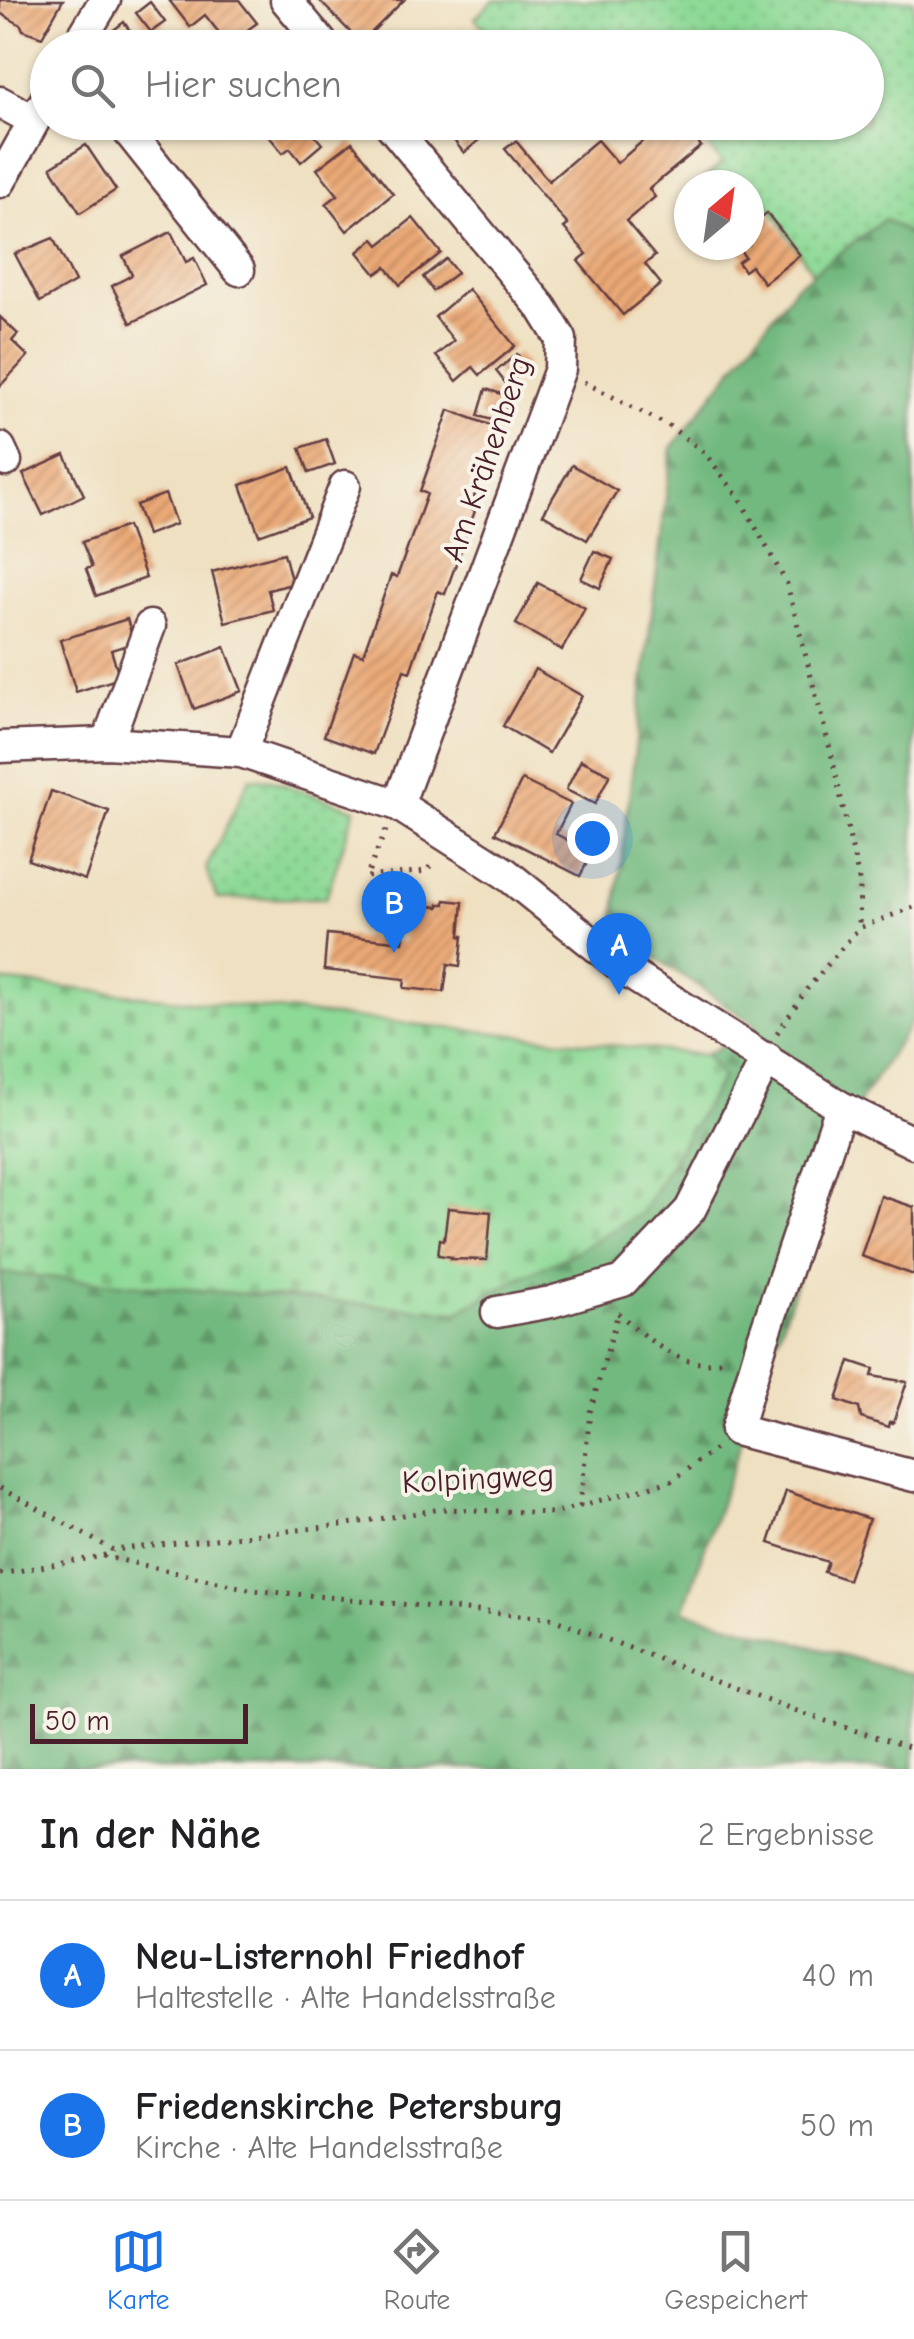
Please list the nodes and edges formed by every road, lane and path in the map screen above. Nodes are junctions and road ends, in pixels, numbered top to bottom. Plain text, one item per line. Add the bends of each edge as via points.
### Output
1 (105, 0) edge
2 (286, 0) edge
3 (87, 30) edge
4 (311, 30) edge
5 (0, 102) edge
6 (30, 106) edge
7 (30, 126) edge
8 (134, 140) edge
9 (403, 140) edge
10 (0, 182) edge
11 (239, 270) dead end
12 (560, 369) junction
13 (346, 486) dead end
14 (150, 626) dead end
15 (108, 743) junction
16 (0, 746) edge
17 (241, 752) junction
18 (398, 804) junction
19 (449, 838) junction
20 (914, 907) edge
21 (859, 928) junction
22 (764, 1056) junction
23 (842, 1107) junction
24 (914, 1143) edge
25 (622, 1281) junction
26 (497, 1312) dead end
27 (618, 1313) junction
28 (762, 1342) junction
29 (736, 1430) junction
30 (914, 1476) edge
31 (0, 1488) edge
32 (580, 1506) junction
33 (113, 1550) junction
34 (103, 1556) junction
35 (0, 1574) edge
36 (914, 1750) edge

1 - 3 street
2 - 4 street
5 - 6 street
7 - 10 street
8 - 11 street
9 - 12 street, Am Krähenberg via 542,308 560,339
12 - 18 street, Am Krähenberg
12 - 21 path via 669,426 704,452 740,499 787,584 860,885
13 - 17 street
14 - 15 street
15 - 16 street
15 - 17 street
17 - 18 street
18 - 19 street
18 - 19 path via 366,876 427,871
19 - 22 street via 505,873 632,975
20 - 21 path
21 - 22 path via 808,988
22 - 23 street
22 - 25 street via 690,1210
23 - 24 street
23 - 28 street
25 - 26 street
25 - 27 path
27 - 28 path via 666,1354 715,1363
27 - 32 path via 590,1412
28 - 29 street
29 - 30 street
29 - 32 path, Kolpingweg via 671,1481
31 - 33 path
32 - 33 path, Kolpingweg via 553,1513 441,1509
33 - 34 path
34 - 35 path
34 - 36 path via 253,1590 550,1618

